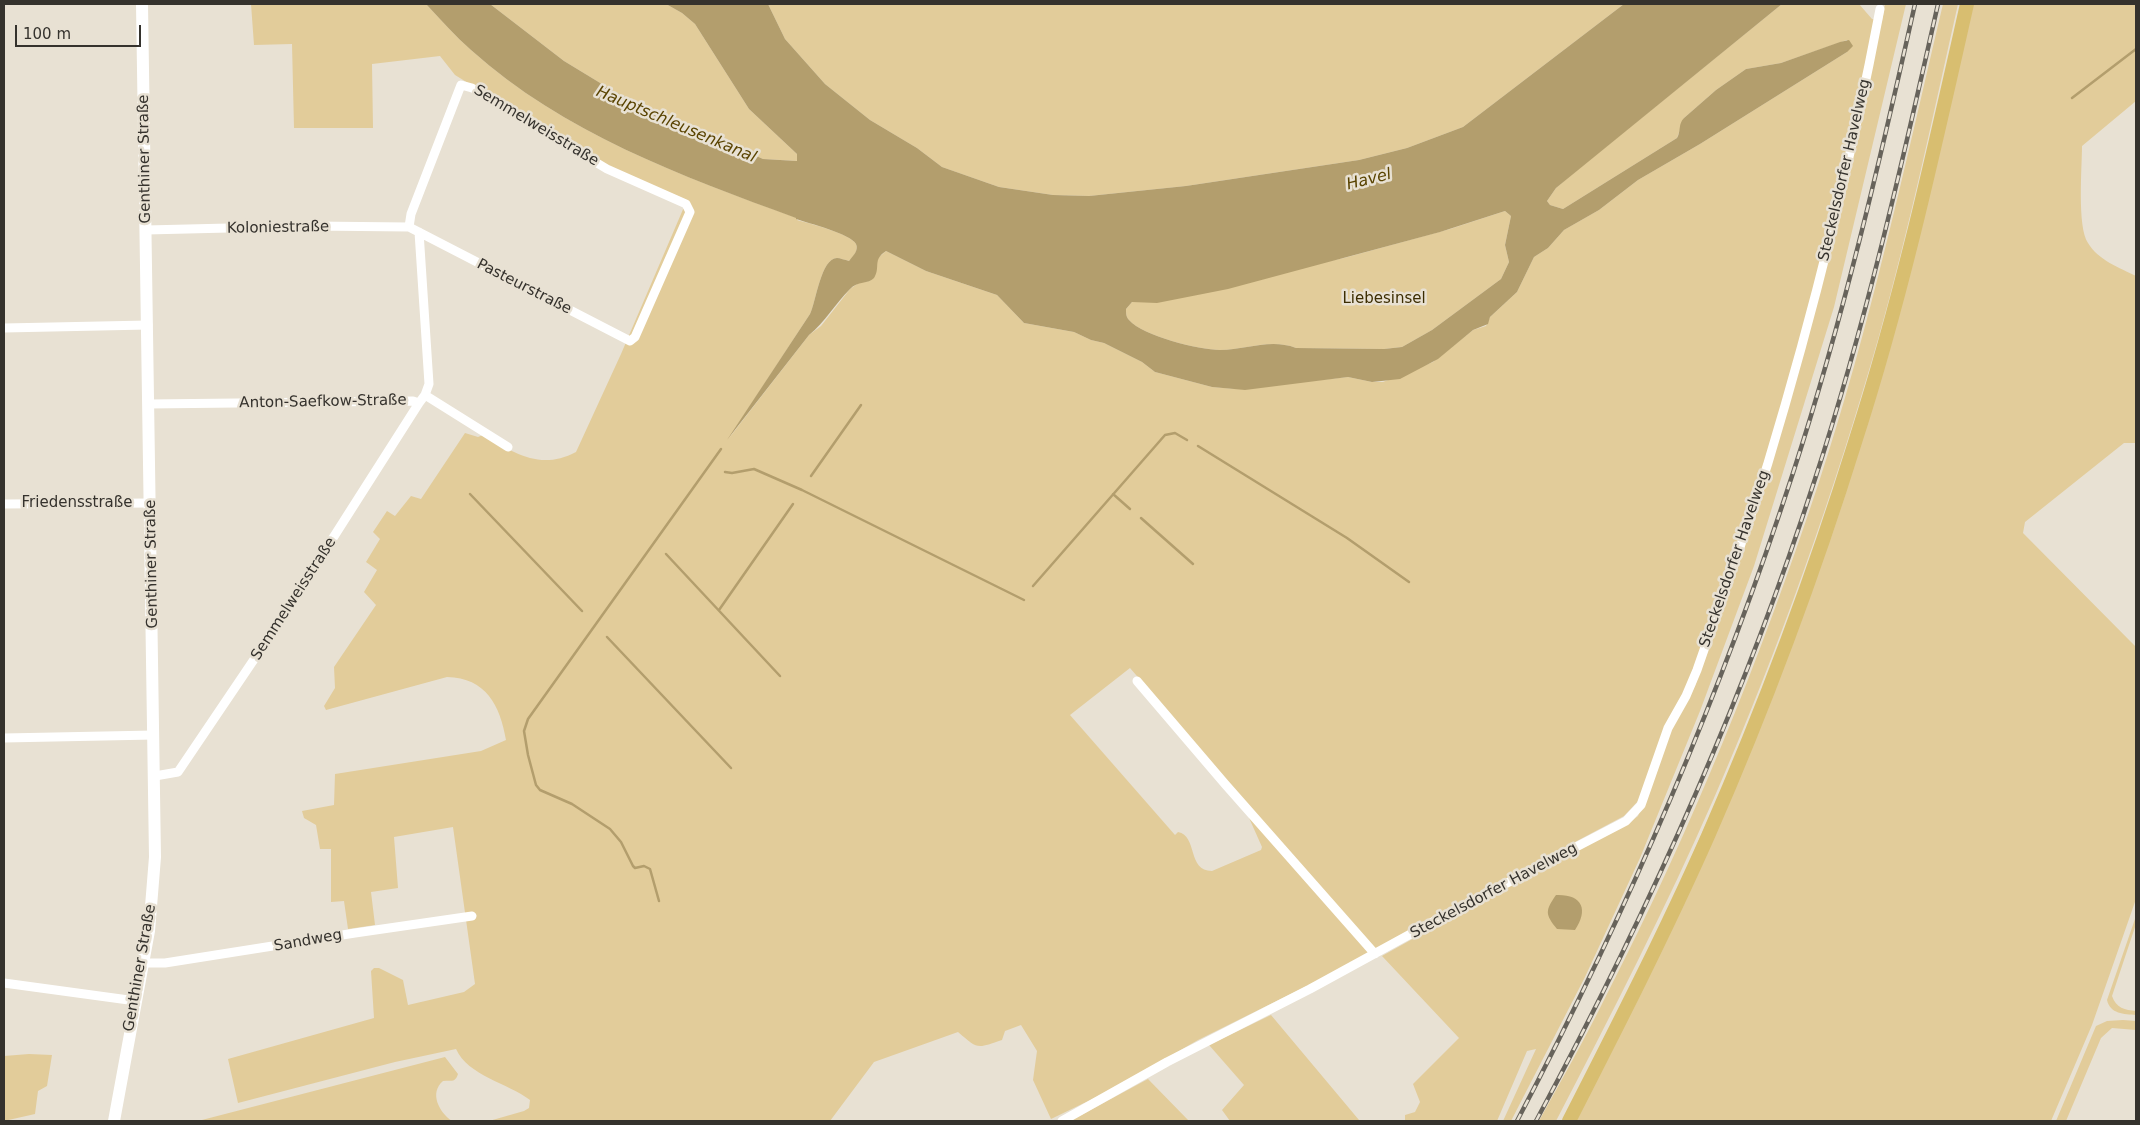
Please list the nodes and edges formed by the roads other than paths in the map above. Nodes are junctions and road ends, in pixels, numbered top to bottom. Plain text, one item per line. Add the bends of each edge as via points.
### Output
1 (142, 4) edge
2 (1967, 4) edge
3 (1880, 9) dead end
4 (409, 227) junction
5 (146, 230) junction
6 (419, 232) junction
7 (148, 324) junction
8 (4, 328) edge
9 (630, 341) joint
10 (425, 395) junction
11 (149, 404) junction
12 (419, 404) junction
13 (508, 447) dead end
14 (150, 503) junction
15 (4, 504) edge
16 (1136, 681) dead end
17 (154, 735) junction
18 (4, 738) edge
19 (155, 776) junction
20 (472, 916) dead end
21 (1375, 954) junction
22 (143, 963) junction
23 (4, 983) edge
24 (136, 1000) junction
25 (114, 1121) edge
26 (1062, 1121) edge
27 (1569, 1121) edge

1 - 5 main road, Genthiner Straße
2 - 27 main road via 1892,320 1814,567 1761,710 1708,837 1644,974
3 - 21 street, Steckelsdorfer Havelweg via 1821,269 1768,463 1697,670 1668,728 1641,805 1626,821
4 - 5 street, Koloniestraße
4 - 6 street
4 - 9 street, Semmelweisstraße via 458,90 467,86 608,169 689,208 635,337
5 - 7 main road, Genthiner Straße
6 - 9 street, Pasteurstraße
6 - 10 street via 429,384
7 - 8 street
7 - 11 main road, Genthiner Straße
10 - 12 street, Anton-Saefkow-Straße
10 - 13 street, Anton-Saefkow-Straße
11 - 12 street, Anton-Saefkow-Straße via 413,401
11 - 14 main road, Genthiner Straße
12 - 19 street, Semmelweisstraße via 197,747 178,772
14 - 15 street, Friedensstraße
14 - 17 main road, Genthiner Straße
16 - 21 street
17 - 18 street
17 - 19 main road, Genthiner Straße
19 - 22 main road, Genthiner Straße via 154,876
20 - 22 street, Sandweg via 165,963
21 - 26 street, Steckelsdorfer Havelweg via 1167,1062
22 - 24 main road, Genthiner Straße
23 - 24 street
24 - 25 main road, Genthiner Straße

